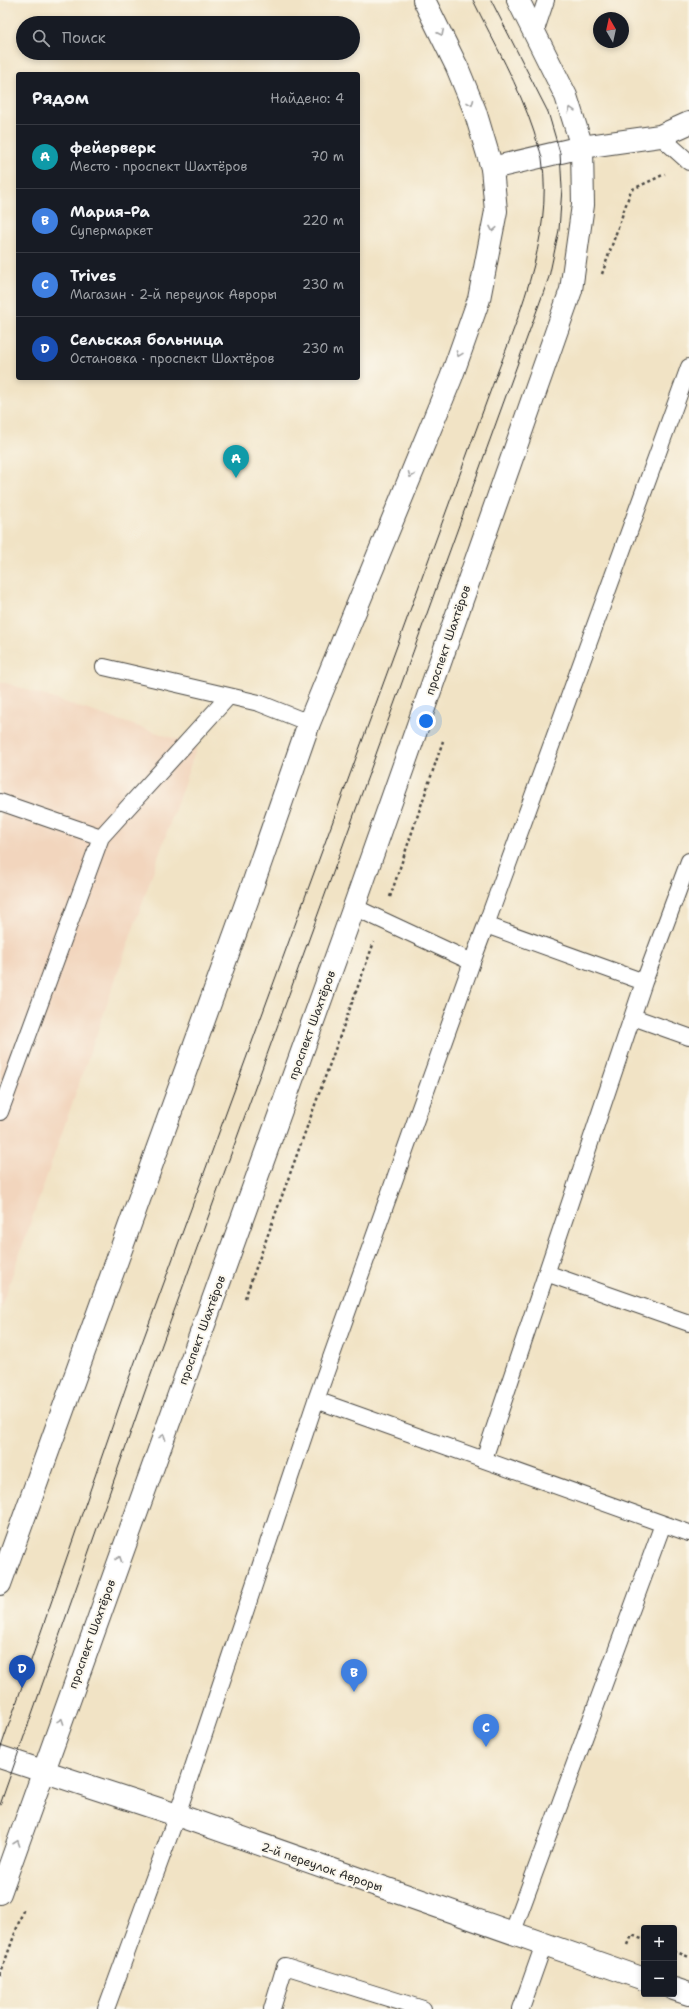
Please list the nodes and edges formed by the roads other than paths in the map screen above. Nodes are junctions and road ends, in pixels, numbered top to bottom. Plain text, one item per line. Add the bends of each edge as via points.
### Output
1 (424, 0) edge
2 (518, 0) edge
3 (546, 0) edge
4 (535, 33) junction
5 (689, 123) edge
6 (660, 136) junction
7 (582, 147) junction
8 (689, 162) edge
9 (492, 168) junction
10 (689, 367) edge
11 (685, 393) edge
12 (104, 667) dead end
13 (229, 696) junction
14 (309, 723) junction
15 (0, 802) edge
16 (101, 837) junction
17 (689, 863) edge
18 (354, 908) junction
19 (486, 925) junction
20 (472, 962) junction
21 (644, 982) junction
22 (633, 1017) junction
23 (689, 1037) edge
24 (5, 1081) edge
25 (0, 1112) edge
26 (546, 1273) junction
27 (689, 1323) edge
28 (316, 1400) junction
29 (484, 1459) junction
30 (663, 1524) junction
31 (689, 1533) edge
32 (0, 1584) edge
33 (0, 1757) edge
34 (43, 1770) junction
35 (177, 1815) junction
36 (0, 1893) edge
37 (512, 1934) junction
38 (544, 1944) junction
39 (641, 1978) edge
40 (677, 1990) edge
41 (689, 1994) edge
42 (106, 2009) edge
43 (272, 2009) edge
44 (423, 2009) edge
45 (521, 2009) edge

1 -> 9 main road via 457,67 475,111
2 - 4 main road, проспект Шахтёров
3 - 4 lane
7 -> 4 main road, проспект Шахтёров via 566,96
5 - 6 main road
6 - 7 main road
6 - 8 lane
7 - 9 main road
7 - 18 main road, проспект Шахтёров via 583,205 571,290
9 -> 14 main road via 496,211 479,299 451,378
10 - 11 lane
11 - 19 lane
12 - 13 lane
13 - 14 lane via 259,703
13 - 16 lane
14 - 32 main road via 250,894
15 - 16 lane
16 - 24 lane
17 - 21 lane
18 - 20 lane
34 -> 18 main road, проспект Шахтёров
19 - 20 lane
19 - 21 lane
20 - 28 lane
21 - 22 lane
22 - 23 lane
22 - 26 lane
24 - 25 lane
26 - 27 lane
26 - 29 lane
28 - 29 lane
28 - 35 lane
29 - 30 lane
30 - 31 lane
30 - 37 lane
33 - 34 main road, 2-й переулок Авроры
34 - 35 main road, 2-й переулок Авроры
36 -> 34 main road, проспект Шахтёров
35 - 37 main road, 2-й переулок Авроры
35 - 42 lane
37 - 38 main road, 2-й переулок Авроры
38 - 39 main road, 2-й переулок Авроры
38 - 45 lane
40 - 41 main road
43 - 44 lane via 285,1966

